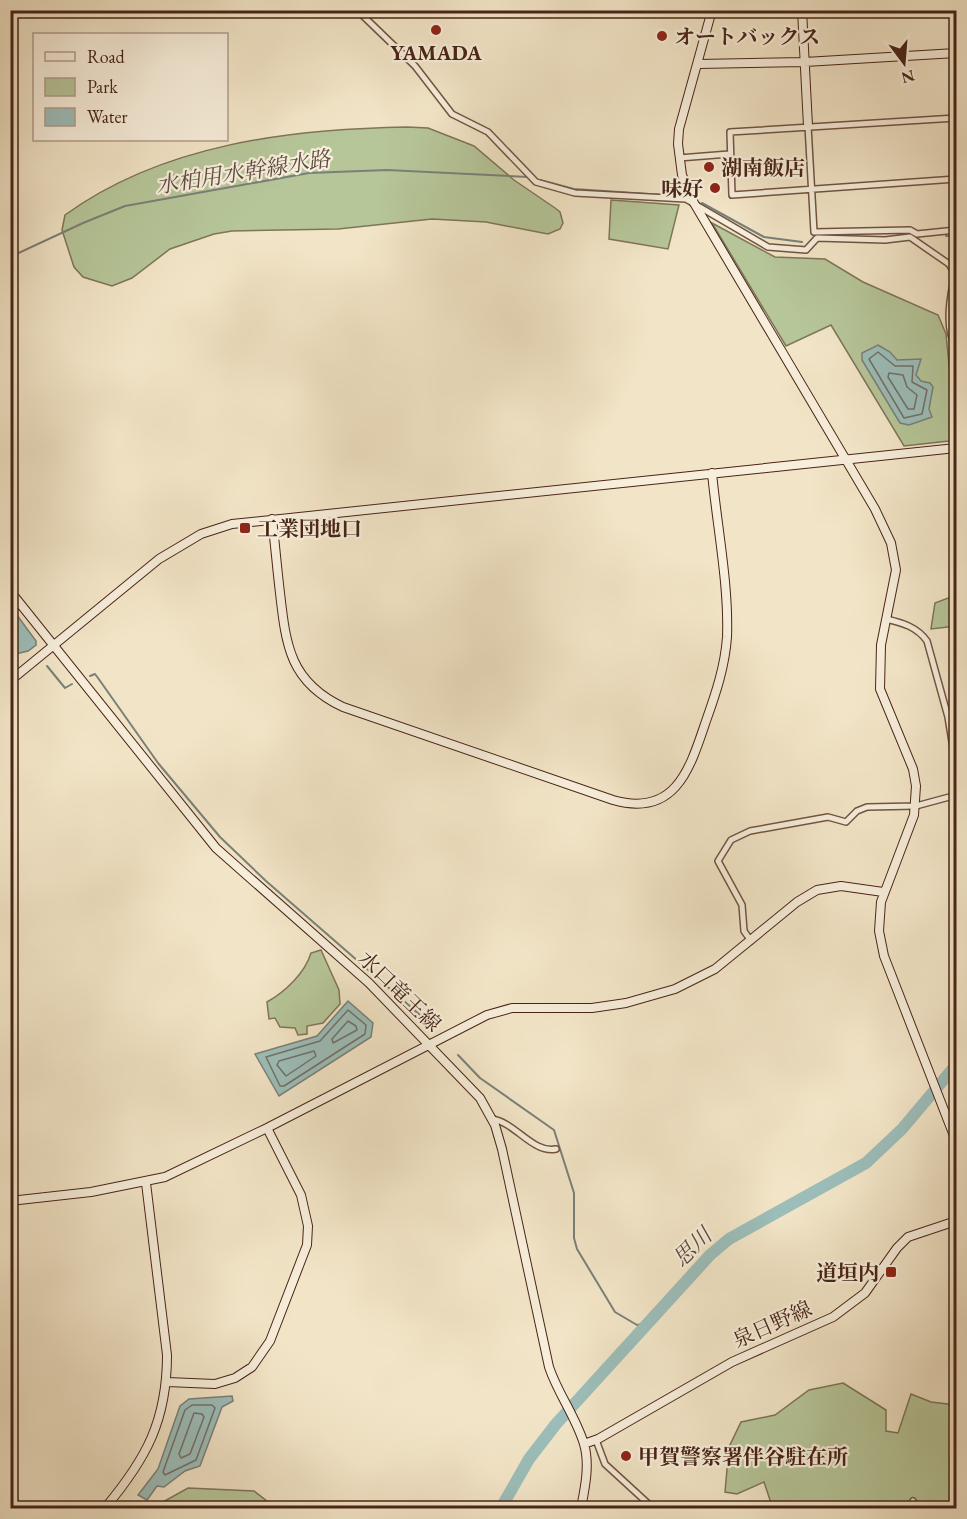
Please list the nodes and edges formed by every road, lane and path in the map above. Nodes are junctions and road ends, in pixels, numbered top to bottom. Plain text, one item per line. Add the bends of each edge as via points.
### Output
1 (357, 10) edge
2 (712, 10) edge
3 (802, 10) edge
4 (957, 53) edge
5 (805, 62) junction
6 (698, 64) junction
7 (957, 118) edge
8 (808, 126) junction
9 (729, 154) junction
10 (679, 158) junction
11 (957, 179) edge
12 (812, 190) junction
13 (694, 203) junction
14 (904, 230) junction
15 (957, 230) edge
16 (905, 238) junction
17 (956, 274) edge
18 (957, 346) edge
19 (957, 353) edge
20 (957, 361) edge
21 (957, 448) edge
22 (846, 459) junction
23 (712, 473) junction
24 (272, 519) junction
25 (10, 591) edge
26 (886, 619) junction
27 (55, 645) junction
28 (10, 681) edge
29 (955, 754) edge
30 (955, 797) edge
31 (916, 806) junction
32 (883, 892) junction
33 (751, 941) junction
34 (429, 1043) junction
35 (492, 1119) junction
36 (267, 1128) junction
37 (957, 1141) edge
38 (556, 1149) dead end
39 (146, 1183) junction
40 (10, 1201) edge
41 (957, 1221) edge
42 (167, 1382) junction
43 (596, 1440) junction
44 (584, 1444) junction
45 (913, 1501) dead end
46 (105, 1509) edge
47 (581, 1509) edge
48 (653, 1509) edge
49 (908, 1509) edge

1 - 13 street via 416,66 452,114 488,132 536,182 575,193 666,196
2 - 6 street
3 - 5 street
4 - 5 street
5 - 6 street
5 - 8 street
6 - 10 street via 684,103
7 - 8 street
8 - 9 street via 730,132
8 - 12 street
9 - 10 street
9 - 12 street via 732,195
10 - 13 street
11 - 12 street
12 - 14 street via 813,232
13 - 16 street via 768,247 806,250 817,238
13 - 22 street
14 - 15 street via 917,234
14 - 16 street
16 - 17 street via 910,237 949,264
17 - 18 street via 949,307
19 - 20 street
21 - 22 street
22 - 23 street
22 - 26 street via 884,526 895,559 895,585
23 - 24 street
23 - 24 street via 727,615 721,678 688,772 666,795 645,803 613,800 350,710 312,688 296,667 287,645
24 - 27 street via 213,530 175,548
25 - 27 street, 水口竜王線
26 - 29 street via 907,624 927,641
26 - 31 street via 878,670 880,689 913,769
27 - 28 street
27 - 34 street, 水口竜王線 via 216,848 369,983
29 - 30 street
30 - 31 street
31 - 32 street
31 - 33 street via 867,807 846,822 828,817 750,831 731,840 718,861 742,905 744,931
32 - 33 street via 841,886 816,890
32 - 37 street via 879,922 884,956
33 - 34 street via 715,969 675,989 592,1008 512,1008 487,1015
34 - 35 street, 水口竜王線 via 480,1098
34 - 36 street
35 - 38 street via 510,1125 538,1146
35 - 44 street, 水口竜王線 via 502,1149 546,1355
36 - 39 street
36 - 42 street via 301,1195 308,1226 307,1245 270,1341 252,1367 235,1378 215,1384
39 - 40 street
39 - 42 street
41 - 43 street, 泉日野線 via 908,1237 866,1293 833,1317 732,1362
42 - 46 street via 154,1434 142,1461
43 - 44 street, 泉日野線
43 - 48 street via 606,1464
44 - 47 street, 水口竜王線 via 587,1471
45 - 49 street

